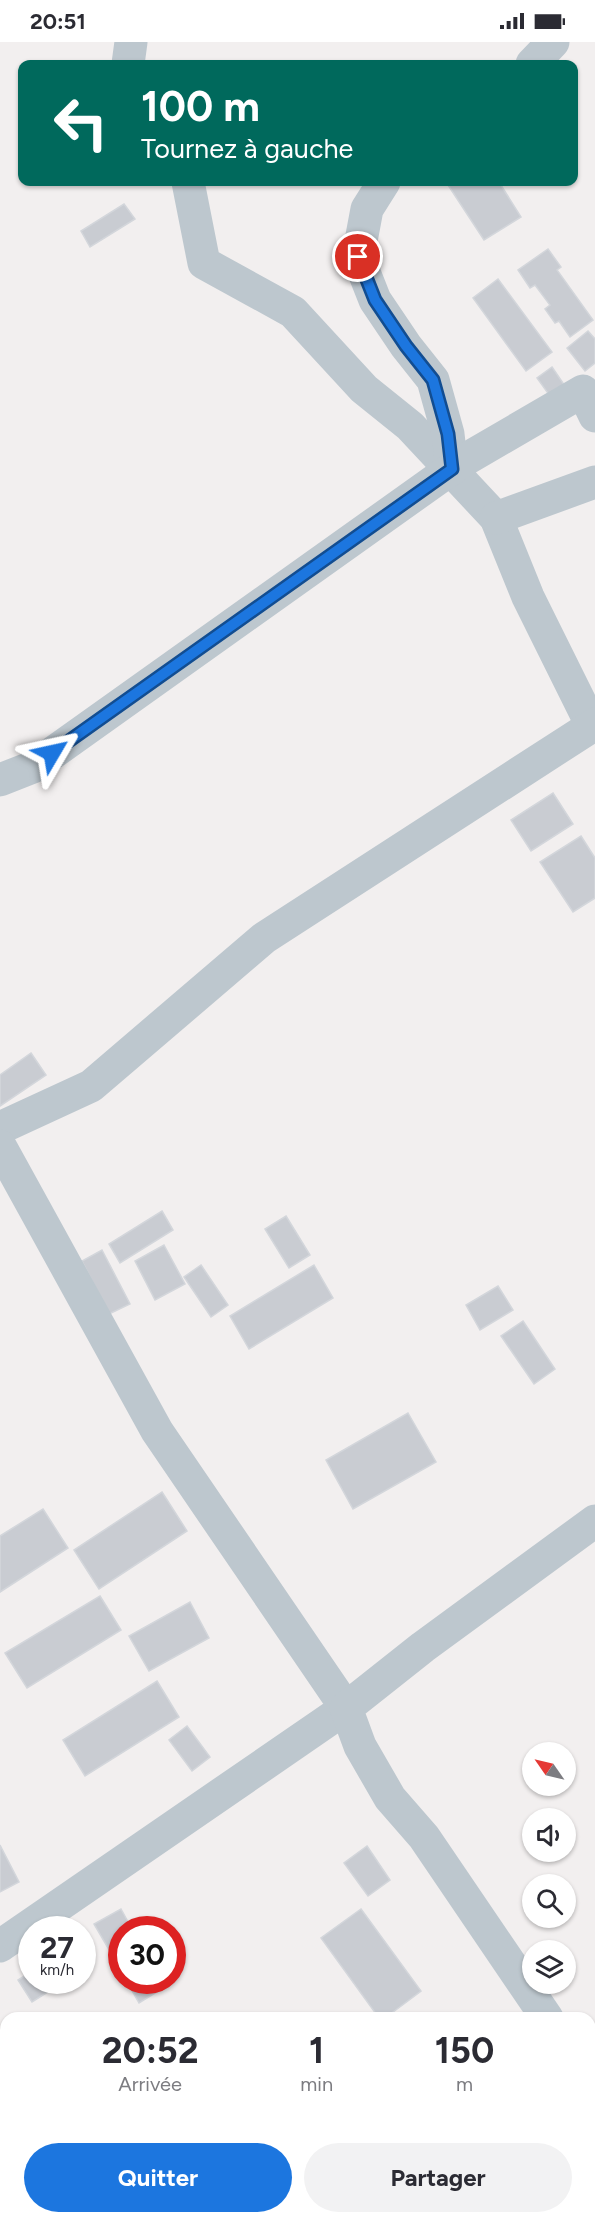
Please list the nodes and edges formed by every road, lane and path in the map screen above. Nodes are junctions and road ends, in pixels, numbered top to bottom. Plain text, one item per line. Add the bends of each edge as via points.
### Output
1 (131, 42) edge
2 (553, 42) edge
3 (129, 60) edge
4 (536, 60) edge
5 (189, 186) edge
6 (381, 186) edge
7 (595, 416) edge
8 (452, 469) junction
9 (595, 482) edge
10 (496, 518) junction
11 (594, 725) edge
12 (0, 780) edge
13 (0, 1128) edge
14 (0, 1146) edge
15 (595, 1521) edge
16 (346, 1708) junction
17 (0, 1946) edge
18 (543, 2012) edge

1 - 3 street
2 - 4 street
5 - 8 street via 204,263 293,312 363,389 410,426
6 - 8 street via 367,209 358,257 375,300 433,380 448,434
7 - 8 street via 583,391
8 - 10 street
8 - 12 street via 33,767
9 - 10 street
10 - 11 street via 528,597
11 - 13 street via 264,938 91,1086
14 - 16 street via 157,1431
15 - 16 street
16 - 17 street
16 - 18 street via 360,1746 390,1798 424,1837

